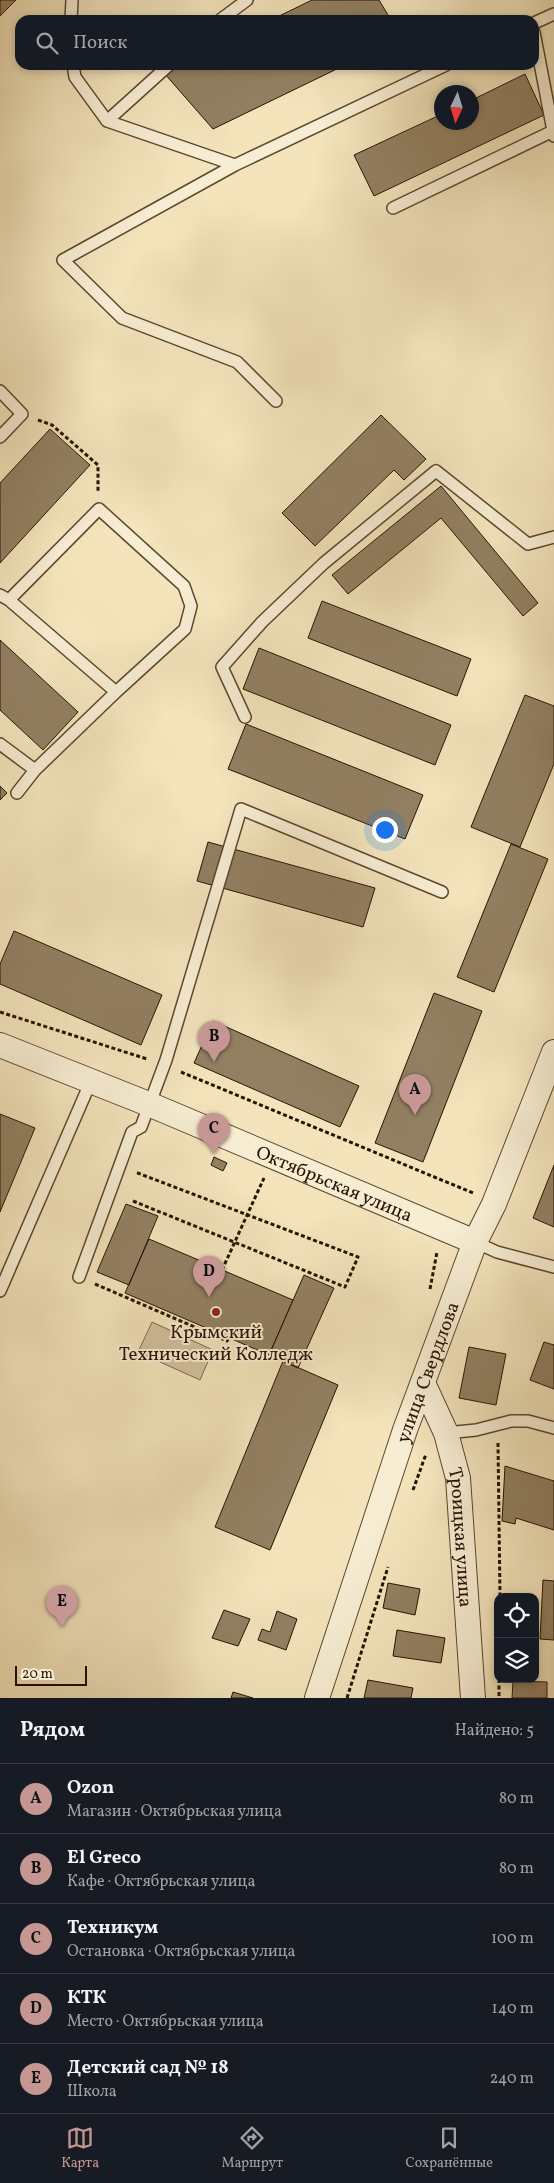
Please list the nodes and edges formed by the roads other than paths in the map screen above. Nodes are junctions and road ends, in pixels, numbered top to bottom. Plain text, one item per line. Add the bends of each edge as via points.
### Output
1 (72, 0) edge
2 (247, 0) edge
3 (554, 14) edge
4 (71, 15) edge
5 (227, 15) edge
6 (539, 21) edge
7 (539, 57) edge
8 (74, 70) edge
9 (163, 70) edge
10 (435, 70) edge
11 (107, 121) junction
12 (554, 133) edge
13 (235, 165) junction
14 (393, 208) dead end
15 (0, 391) edge
16 (276, 401) dead end
17 (0, 437) edge
18 (554, 537) edge
19 (4, 598) edge
20 (116, 692) junction
21 (245, 717) dead end
22 (0, 744) edge
23 (34, 770) junction
24 (17, 793) dead end
25 (442, 892) dead end
26 (0, 1045) edge
27 (554, 1052) edge
28 (91, 1081) junction
29 (151, 1105) junction
30 (475, 1242) junction
31 (554, 1267) edge
32 (79, 1277) road end
33 (0, 1291) edge
34 (423, 1383) junction
35 (554, 1428) edge
36 (446, 1433) junction
37 (317, 1698) edge
38 (474, 1698) edge

1 - 4 lane
2 - 5 lane
3 - 6 lane
7 - 12 lane
8 - 11 lane via 75,77
9 - 11 lane
10 - 13 lane
11 - 13 lane
12 - 14 lane
13 - 16 lane via 63,260 122,318 237,362
15 - 17 lane via 22,414
18 - 21 lane via 528,544 436,471 324,563 262,622 222,667
19 - 20 lane
19 - 20 lane via 99,509 184,586 190,606 185,629
20 - 23 lane
22 - 23 lane
23 - 24 lane
25 - 29 lane via 241,809
26 - 28 street, Октябрьская улица
27 - 30 street, улица Свердлова via 494,1204
28 - 29 street, Октябрьская улица
28 - 33 lane
29 - 30 street, Октябрьская улица
29 - 32 lane via 141,1127 132,1132
30 - 31 lane via 497,1252
30 - 34 street, улица Свердлова
34 - 36 street, Троицкая улица
34 - 37 street, улица Свердлова
35 - 36 lane via 528,1421 511,1421
36 - 38 street, Троицкая улица via 458,1478

